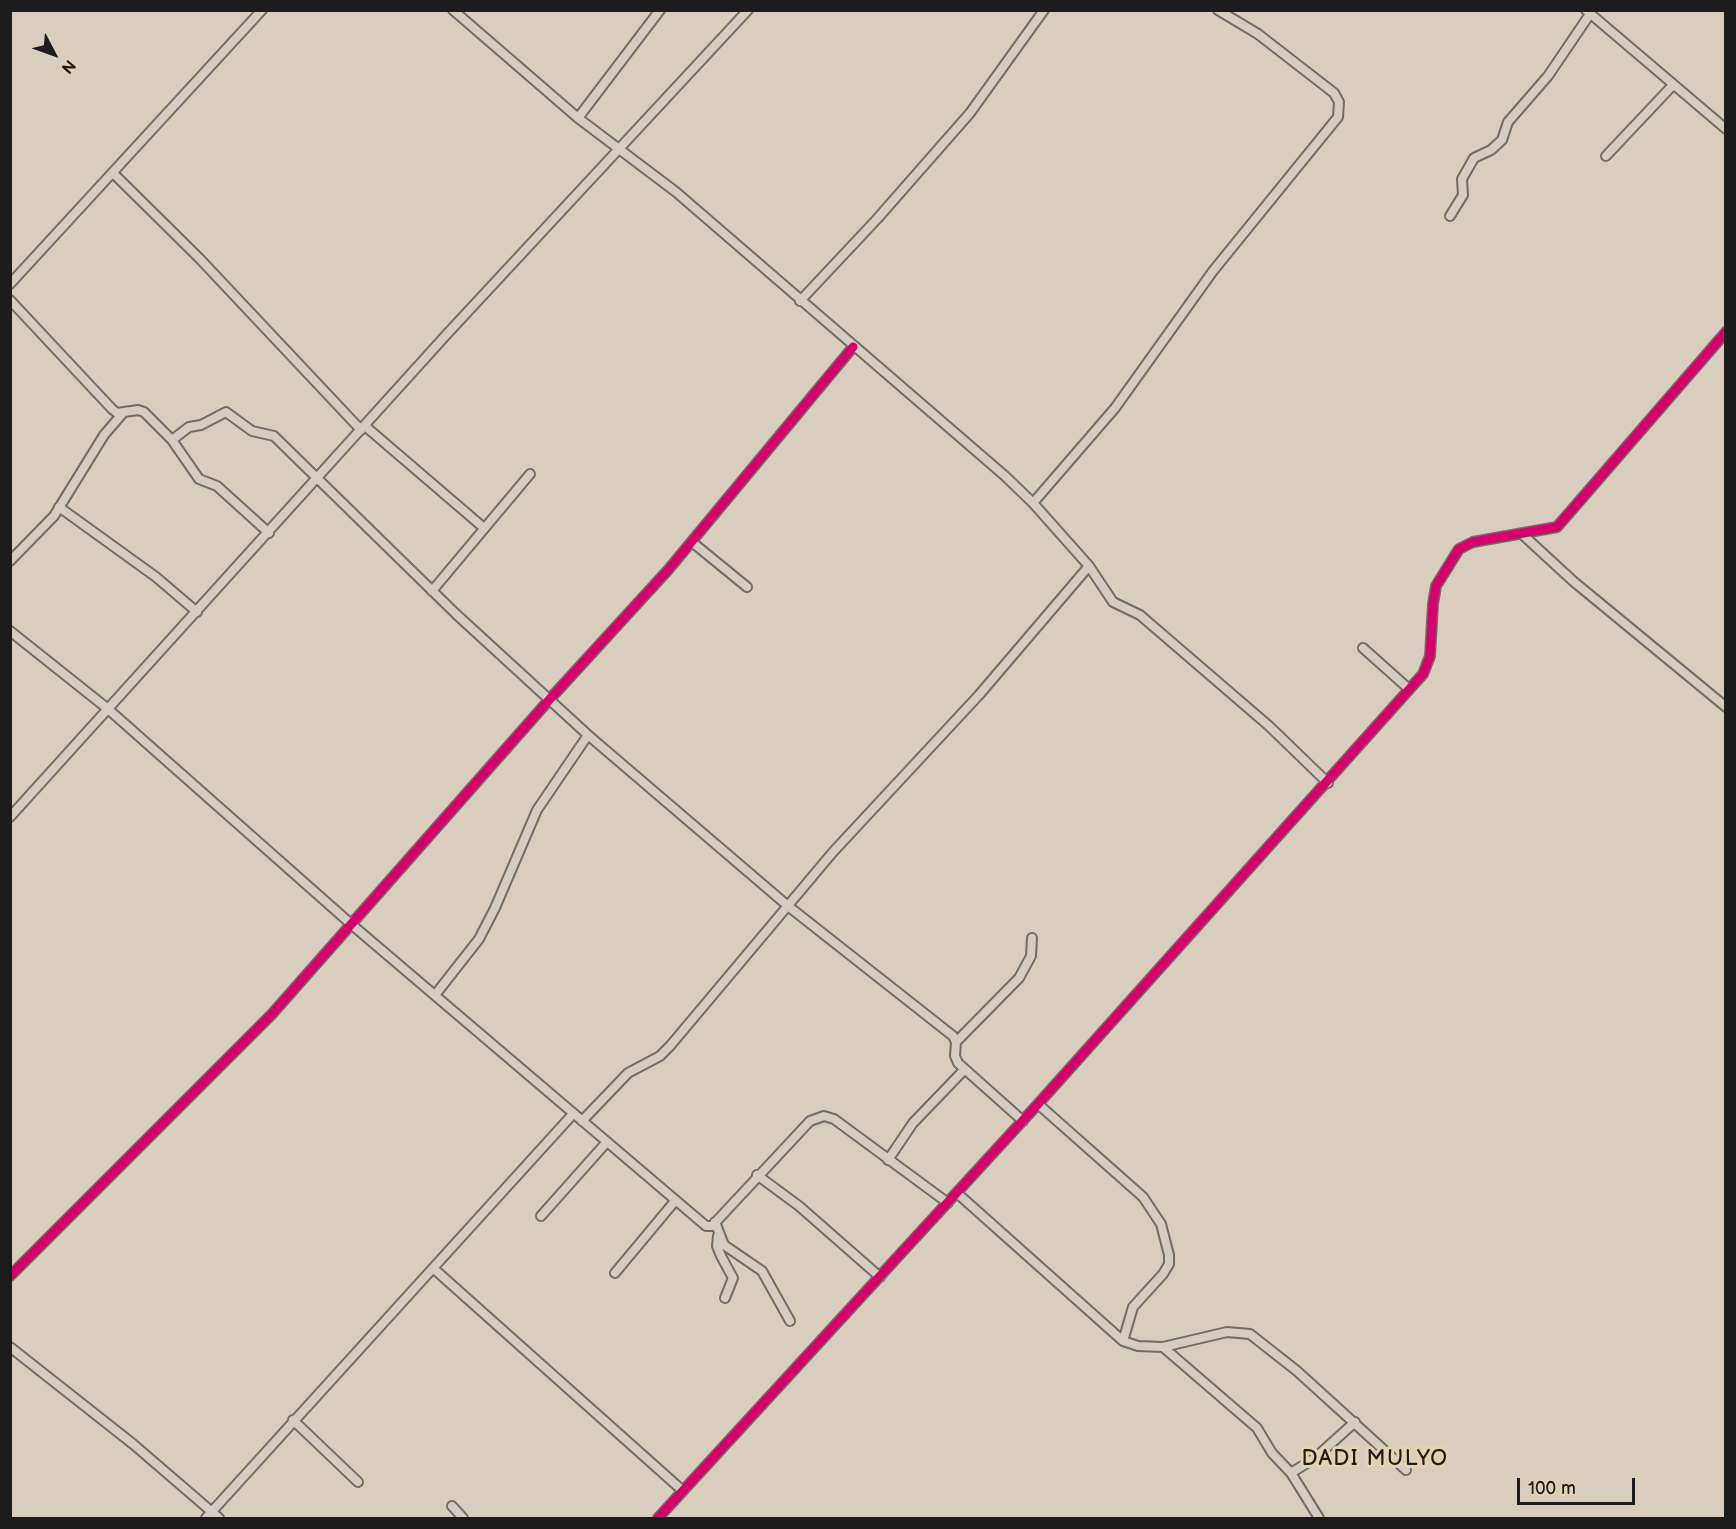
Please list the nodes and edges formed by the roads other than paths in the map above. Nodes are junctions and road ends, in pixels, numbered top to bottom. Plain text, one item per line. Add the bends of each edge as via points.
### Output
1 (262, 10) edge
2 (453, 10) edge
3 (660, 10) edge
4 (748, 10) edge
5 (1044, 10) edge
6 (1218, 10) edge
7 (1588, 12) edge
8 (1673, 85) junction
9 (578, 118) junction
10 (1725, 129) edge
11 (620, 148) junction
12 (1606, 156) dead end
13 (114, 174) junction
14 (1450, 216) dead end
15 (10, 284) edge
16 (10, 300) edge
17 (800, 301) junction
18 (1725, 332) edge
19 (853, 347) junction
20 (123, 413) junction
21 (363, 428) junction
22 (172, 440) junction
23 (530, 474) dead end
24 (318, 479) junction
25 (1033, 502) junction
26 (59, 507) junction
27 (484, 528) junction
28 (269, 532) junction
29 (1522, 534) junction
30 (692, 542) junction
31 (10, 561) edge
32 (1089, 566) junction
33 (747, 587) dead end
34 (432, 591) junction
35 (197, 612) junction
36 (10, 631) edge
37 (1362, 648) dead end
38 (1409, 689) junction
39 (549, 700) junction
40 (1725, 707) edge
41 (108, 709) junction
42 (588, 735) junction
43 (1328, 783) junction
44 (10, 817) edge
45 (788, 906) junction
46 (351, 924) junction
47 (1032, 938) dead end
48 (435, 995) junction
49 (956, 1042) junction
50 (964, 1070) junction
51 (1038, 1104) junction
52 (573, 1114) junction
53 (582, 1121) junction
54 (1023, 1121) junction
55 (606, 1143) junction
56 (888, 1160) junction
57 (757, 1175) junction
58 (957, 1193) junction
59 (675, 1201) junction
60 (948, 1203) junction
61 (541, 1216) dead end
62 (715, 1222) junction
63 (718, 1234) junction
64 (433, 1268) junction
65 (615, 1273) dead end
66 (10, 1276) edge
67 (880, 1277) junction
68 (725, 1298) dead end
69 (790, 1321) dead end
70 (1124, 1341) junction
71 (10, 1347) edge
72 (1163, 1347) junction
73 (293, 1420) junction
74 (1355, 1422) junction
75 (1406, 1470) dead end
76 (1292, 1473) junction
77 (358, 1482) dead end
78 (683, 1491) junction
79 (452, 1506) dead end
80 (213, 1511) junction
81 (206, 1518) edge
82 (219, 1518) edge
83 (463, 1518) edge
84 (658, 1518) edge
85 (1319, 1518) edge

1 - 13 street
2 - 9 street
3 - 9 street
4 - 11 street
5 - 17 street via 970,113
6 - 25 street via 1258,34 1334,93 1339,102 1338,117 1202,285 1115,408
7 - 8 street
7 - 14 street via 1548,76 1508,122 1502,140 1474,158 1462,179 1463,195
8 - 10 street
8 - 12 street
9 - 11 street
11 - 17 street
11 - 21 street
13 - 15 street
13 - 21 street
16 - 20 street via 112,410
17 - 19 street
18 - 29 street via 1563,522 1551,530
19 - 25 street
19 - 30 street
20 - 22 street via 144,412
20 - 26 street via 104,435
21 - 24 street
21 - 27 street
22 - 24 street via 189,427 226,412 252,431 274,436
22 - 28 street via 199,479 217,486
23 - 27 street
24 - 28 street
24 - 34 street
25 - 32 street
26 - 31 street
26 - 35 street via 156,577
27 - 34 street
28 - 35 street
29 - 38 street via 1473,542 1459,549 1450,560 1434,596 1429,663
29 - 40 street
30 - 33 street
30 - 39 street
32 - 43 street via 1113,602 1140,615 1269,726
32 - 45 street via 979,695
34 - 39 street
35 - 41 street
36 - 41 street
37 - 38 street
38 - 43 street
39 - 42 street
39 - 46 street
41 - 44 street
41 - 46 street
42 - 45 street
42 - 48 street via 537,810 479,939
43 - 51 street
45 - 49 street
45 - 53 street via 665,1051 628,1073
46 - 48 street
46 - 66 street via 243,1045
47 - 49 street via 1031,956 1019,978
48 - 52 street
49 - 50 street via 956,1059
50 - 54 street
50 - 56 street via 913,1123
51 - 54 street
51 - 70 street via 1143,1197 1161,1224 1169,1264 1133,1307
52 - 53 street
52 - 64 street
53 - 55 street
54 - 58 street
55 - 59 street
55 - 61 street
56 - 57 street via 834,1119 824,1116 810,1121
56 - 60 street
57 - 62 street
57 - 67 street
58 - 60 street
58 - 70 street
59 - 62 street via 706,1226
59 - 65 street
60 - 67 street
62 - 63 street
63 - 68 street via 717,1246 734,1278
63 - 69 street via 724,1245 762,1270
64 - 73 street
64 - 78 street
67 - 78 street
70 - 72 street via 1138,1347
71 - 80 street
72 - 74 street via 1227,1332 1250,1334
72 - 76 street via 1257,1428 1272,1453
73 - 77 street
73 - 80 street
74 - 75 street
74 - 76 street
76 - 85 street
78 - 84 street
79 - 83 street
80 - 81 street
80 - 82 street

